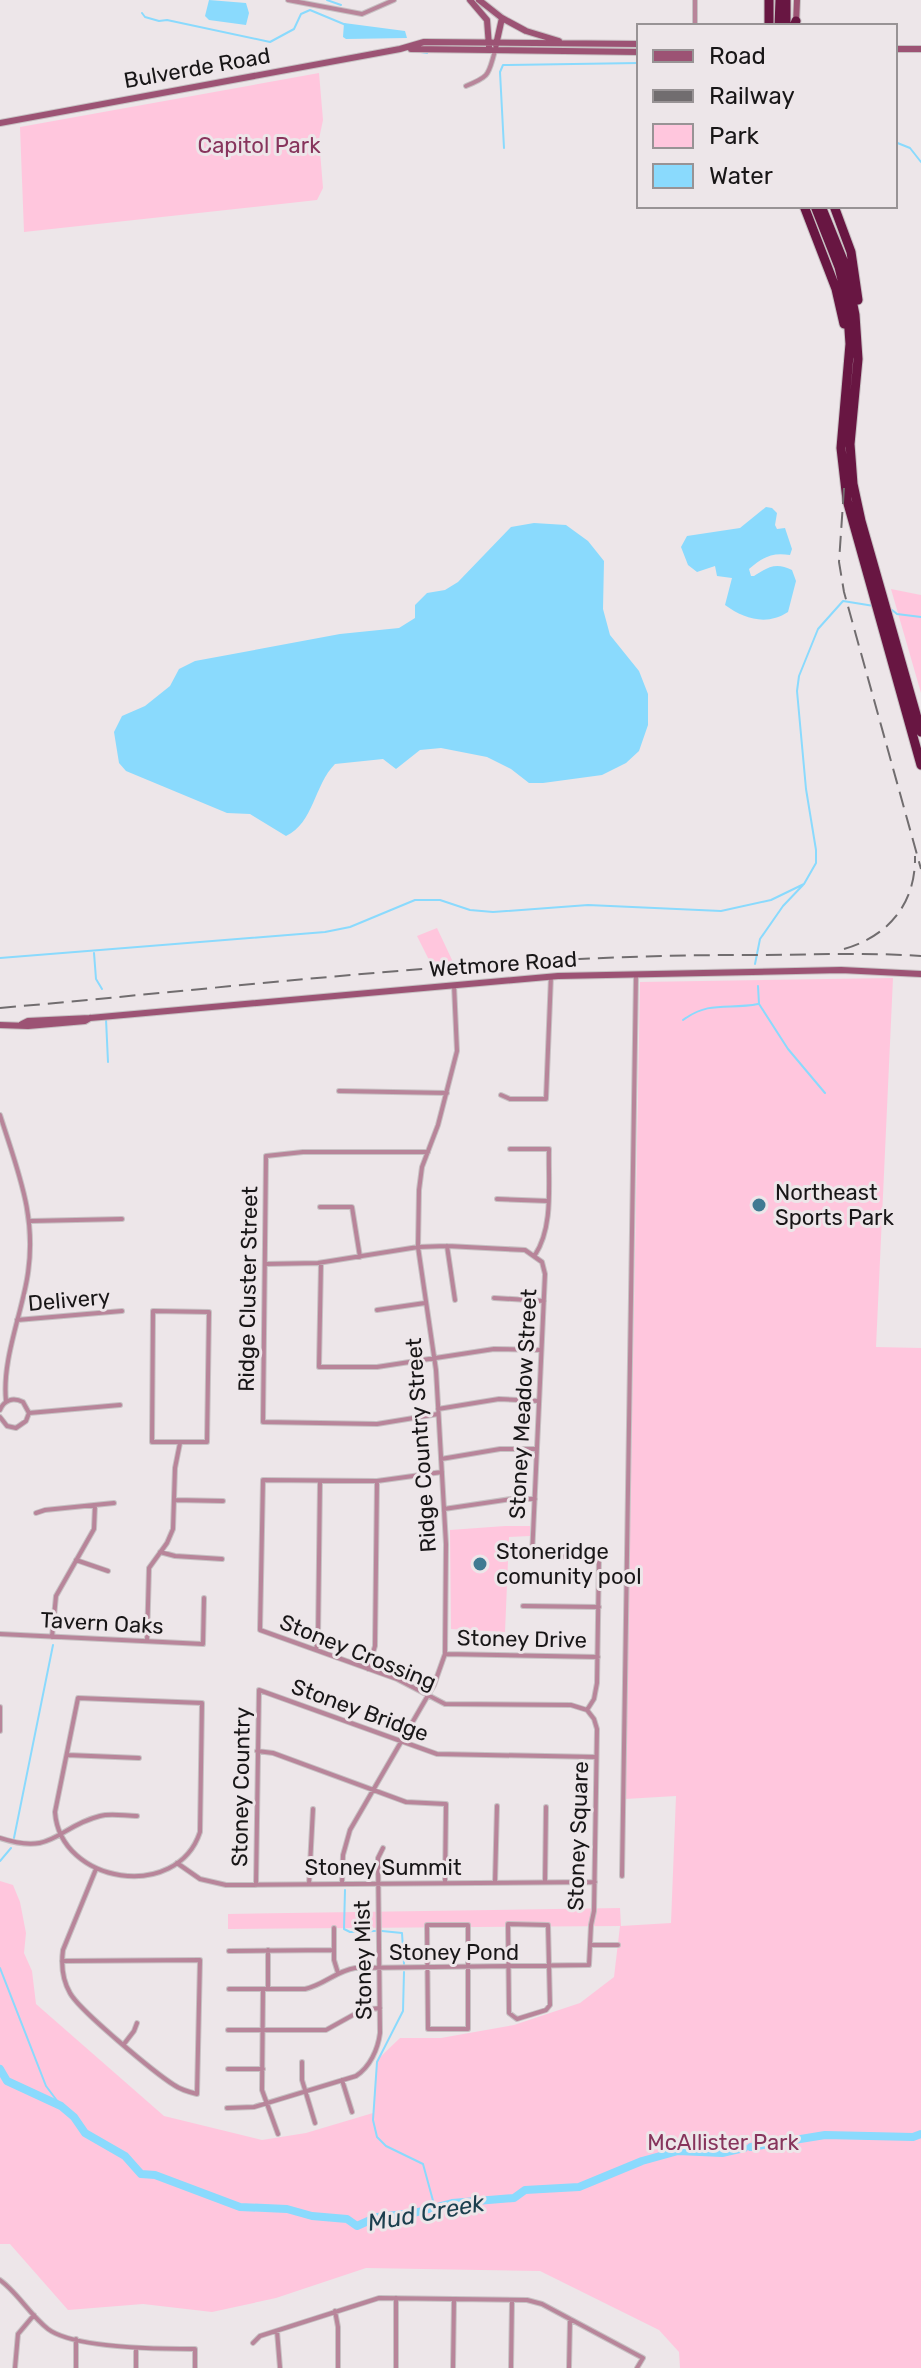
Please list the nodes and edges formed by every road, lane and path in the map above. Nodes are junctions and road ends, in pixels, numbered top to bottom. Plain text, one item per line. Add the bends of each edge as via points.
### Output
1 (288, 0) edge
2 (394, 0) edge
3 (470, 0) edge
4 (479, 0) edge
5 (695, 0) edge
6 (769, 0) edge
7 (780, 0) edge
8 (786, 0) edge
9 (797, 0) edge
10 (502, 18) junction
11 (695, 24) edge
12 (783, 24) edge
13 (567, 43) junction
14 (637, 44) edge
15 (492, 46) junction
16 (897, 49) edge
17 (921, 49) edge
18 (637, 52) edge
19 (466, 86) dead end
20 (0, 123) edge
21 (805, 208) edge
22 (816, 208) edge
23 (822, 208) edge
24 (835, 208) edge
25 (857, 331) junction
26 (849, 359) junction
27 (852, 374) junction
28 (886, 628) junction
29 (921, 732) edge
30 (921, 765) edge
31 (636, 974) junction
32 (921, 974) edge
33 (551, 976) junction
34 (454, 985) junction
35 (0, 1025) edge
36 (339, 1091) dead end
37 (447, 1093) junction
38 (501, 1095) dead end
39 (0, 1115) edge
40 (510, 1149) dead end
41 (428, 1152) junction
42 (497, 1199) dead end
43 (548, 1201) junction
44 (320, 1207) dead end
45 (122, 1219) dead end
46 (30, 1221) junction
47 (447, 1246) junction
48 (418, 1247) junction
49 (535, 1255) junction
50 (360, 1257) junction
51 (321, 1263) junction
52 (265, 1264) junction
53 (494, 1298) dead end
54 (455, 1300) dead end
55 (544, 1301) junction
56 (425, 1303) junction
57 (377, 1310) dead end
58 (122, 1311) dead end
59 (17, 1320) junction
60 (541, 1350) junction
61 (434, 1358) junction
62 (6, 1401) junction
63 (539, 1401) junction
64 (120, 1405) dead end
65 (0, 1410) edge
66 (438, 1411) junction
67 (29, 1413) junction
68 (0, 1417) edge
69 (180, 1442) junction
70 (537, 1449) junction
71 (441, 1459) junction
72 (442, 1472) junction
73 (320, 1480) junction
74 (377, 1481) junction
75 (535, 1499) junction
76 (174, 1500) junction
77 (223, 1501) dead end
78 (114, 1503) dead end
79 (95, 1505) junction
80 (444, 1509) junction
81 (36, 1513) dead end
82 (160, 1552) junction
83 (222, 1559) dead end
84 (76, 1560) junction
85 (108, 1571) dead end
86 (204, 1598) dead end
87 (523, 1606) dead end
88 (599, 1607) junction
89 (0, 1634) edge
90 (52, 1637) junction
91 (147, 1641) junction
92 (316, 1650) junction
93 (445, 1654) junction
94 (598, 1657) junction
95 (368, 1669) junction
96 (259, 1690) joint
97 (428, 1695) junction
98 (0, 1707) edge
99 (587, 1710) junction
100 (0, 1731) edge
101 (401, 1742) junction
102 (257, 1751) junction
103 (67, 1755) junction
104 (596, 1757) junction
105 (139, 1758) dead end
106 (374, 1789) junction
107 (497, 1806) dead end
108 (546, 1807) dead end
109 (313, 1809) dead end
110 (137, 1816) dead end
111 (62, 1835) junction
112 (0, 1838) edge
113 (383, 1848) dead end
114 (177, 1863) junction
115 (96, 1869) junction
116 (622, 1876) dead end
117 (545, 1882) junction
118 (595, 1882) junction
119 (378, 1883) junction
120 (445, 1883) junction
121 (495, 1883) junction
122 (309, 1884) junction
123 (342, 1884) junction
124 (256, 1885) junction
125 (334, 1928) dead end
126 (590, 1945) junction
127 (618, 1945) dead end
128 (268, 1950) junction
129 (334, 1950) junction
130 (229, 1951) dead end
131 (62, 1961) junction
132 (589, 1965) joint
133 (427, 1967) junction
134 (469, 1967) junction
135 (509, 1967) junction
136 (550, 1967) junction
137 (379, 1968) junction
138 (338, 1973) junction
139 (229, 1989) dead end
140 (266, 1989) junction
141 (380, 2008) junction
142 (137, 2023) dead end
143 (228, 2030) dead end
144 (263, 2031) junction
145 (124, 2044) junction
146 (302, 2062) dead end
147 (228, 2069) dead end
148 (263, 2069) junction
149 (342, 2080) junction
150 (305, 2092) junction
151 (267, 2103) junction
152 (227, 2108) dead end
153 (352, 2112) dead end
154 (315, 2123) dead end
155 (278, 2134) dead end
156 (0, 2280) edge
157 (396, 2298) junction
158 (454, 2299) junction
159 (512, 2300) junction
160 (335, 2311) junction
161 (34, 2315) junction
162 (570, 2319) junction
163 (277, 2330) junction
164 (76, 2339) junction
165 (253, 2343) dead end
166 (136, 2348) junction
167 (15, 2368) edge
168 (76, 2368) edge
169 (136, 2368) edge
170 (195, 2368) edge
171 (280, 2368) edge
172 (338, 2368) edge
173 (396, 2368) edge
174 (453, 2368) edge
175 (511, 2368) edge
176 (569, 2368) edge
177 (637, 2368) edge

1 - 2 street via 362,14
3 - 15 main road via 487,20
4 - 10 main road
5 - 11 street
6 - 12 highway
7 - 12 highway
8 - 12 highway
9 - 12 main road
10 - 13 main road
10 - 15 main road
13 - 14 main road
13 - 15 main road
15 - 18 main road
15 - 19 street via 492,70
15 - 20 main road, Bulverde Road via 424,42
16 - 17 main road
21 - 26 highway via 836,289
22 - 26 highway via 844,286
23 - 25 highway via 845,265
24 - 25 highway via 856,270
25 - 27 highway
26 - 27 highway
27 - 28 highway via 853,484
28 - 29 highway
28 - 30 highway
31 - 32 main road, Wetmore Road
31 - 33 main road, Wetmore Road
31 - 116 street
33 - 34 main road, Wetmore Road
33 - 38 street via 546,1099
34 - 35 main road, Wetmore Road
34 - 37 street, Ridge Country Street via 458,1042
36 - 37 street
37 - 41 street, Ridge Country Street
39 - 46 street
40 - 43 street via 549,1149
41 - 48 street, Ridge Country Street via 419,1190
41 - 52 street, Ridge Cluster Street via 266,1156
42 - 43 street
43 - 49 street via 545,1238
44 - 50 street via 352,1207
45 - 46 street
46 - 59 street via 28,1268
47 - 48 street
47 - 49 street
47 - 54 street
48 - 50 street
48 - 56 street, Ridge Country Street
49 - 55 street, Stoney Meadow Street via 545,1272
50 - 51 street
51 - 52 street
51 - 61 street via 319,1367 369,1368
52 - 66 street, Ridge Cluster Street via 263,1422 377,1424
53 - 55 street
55 - 60 street, Stoney Meadow Street
56 - 57 street
56 - 61 street, Ridge Country Street
58 - 59 street, Delivery
59 - 62 street
60 - 61 street via 494,1349
60 - 63 street, Stoney Meadow Street
61 - 66 street, Ridge Country Street
62 - 65 street
62 - 67 street via 23,1402
63 - 66 street via 499,1399
63 - 70 street, Stoney Meadow Street
64 - 67 street
66 - 71 street, Ridge Country Street
67 - 68 street via 16,1428
69 - 69 street via 152,1442 153,1311 209,1312 207,1442
69 - 76 street
70 - 71 street
70 - 75 street, Stoney Meadow Street
71 - 72 street, Ridge Country Street
72 - 74 street
72 - 80 street, Ridge Country Street
73 - 74 street
73 - 92 street
73 - 92 street, Stoney Crossing via 263,1480 260,1630
74 - 95 street via 375,1646
75 - 80 street
75 - 88 street, Stoney Meadow Street via 532,1556 599,1557
76 - 77 street
76 - 82 street via 173,1529
78 - 79 street
79 - 81 street
79 - 84 street via 94,1529
80 - 93 street, Ridge Country Street
82 - 83 street
82 - 91 street via 149,1568
84 - 85 street
84 - 90 street via 56,1596
86 - 91 street, Tavern Oaks via 203,1644
87 - 88 street
88 - 94 street
89 - 90 street, Tavern Oaks
90 - 91 street, Tavern Oaks
92 - 95 street, Stoney Crossing
93 - 94 street, Stoney Drive
93 - 97 street, Ridge Country Street
94 - 99 street via 597,1690
95 - 97 street, Stoney Crossing
96 - 101 street, Stoney Bridge
96 - 102 street, Stoney Country
97 - 99 street, Stoney Crossing via 450,1705 571,1705
97 - 101 street, Ridge Country Street
98 - 100 street
99 - 104 street, Stoney Square via 596,1723
101 - 104 street, Stoney Bridge via 437,1754
101 - 106 street, Ridge Country Street
102 - 106 street
102 - 124 street, Stoney Country
103 - 105 street
103 - 111 street via 55,1812
103 - 114 street via 78,1698 202,1703 200,1832
104 - 118 street, Stoney Square
106 - 120 street via 406,1802 446,1804
106 - 123 street, Ridge Country Street via 347,1839
107 - 121 street
108 - 117 street
109 - 122 street
110 - 111 street via 97,1817
111 - 112 street via 40,1844
111 - 115 street via 75,1854
113 - 119 street, Stoney Mist
114 - 115 street via 138,1877
114 - 124 street, Stoney Summit via 207,1882
115 - 131 street
117 - 118 street, Stoney Summit
117 - 121 street, Stoney Summit
118 - 126 street, Stoney Square
119 - 120 street, Stoney Summit
119 - 123 street, Stoney Summit
119 - 137 street, Stoney Mist
120 - 121 street, Stoney Summit
122 - 123 street, Stoney Summit
122 - 124 street, Stoney Summit
125 - 129 street
126 - 127 street
126 - 132 street, Stoney Square
128 - 129 street
128 - 130 street
128 - 140 street
129 - 138 street
131 - 145 street via 73,1998
131 - 145 street via 200,1960 197,2094 170,2083
132 - 136 street, Stoney Pond
133 - 134 street, Stoney Pond
133 - 134 street via 427,1925 468,1925
133 - 134 street via 428,2029 468,2029
133 - 137 street, Stoney Pond
134 - 135 street, Stoney Pond
135 - 136 street, Stoney Pond
135 - 136 street via 508,1924 548,1925
135 - 136 street via 513,2018 549,2008
137 - 138 street, Stoney Pond
137 - 141 street, Stoney Mist
138 - 140 street, Stoney Pond via 313,1987
139 - 140 street, Stoney Pond
140 - 144 street
141 - 144 street via 362,2010 331,2029
141 - 149 street, Stoney Mist via 375,2051 362,2072
142 - 145 street
143 - 144 street
144 - 148 street
146 - 150 street
147 - 148 street
148 - 151 street
149 - 150 street, Stoney Mist
149 - 153 street
150 - 151 street, Stoney Mist
150 - 154 street
151 - 152 street, Stoney Mist
151 - 155 street
156 - 161 street
157 - 158 street
157 - 160 street
157 - 173 street
158 - 159 street
158 - 174 street
159 - 162 street via 535,2302
159 - 175 street
160 - 163 street
160 - 172 street
161 - 164 street via 51,2331
161 - 167 street via 18,2334
162 - 176 street
162 - 177 street via 643,2358
163 - 165 street
163 - 171 street
164 - 166 street
164 - 168 street
166 - 169 street
166 - 170 street via 195,2349

